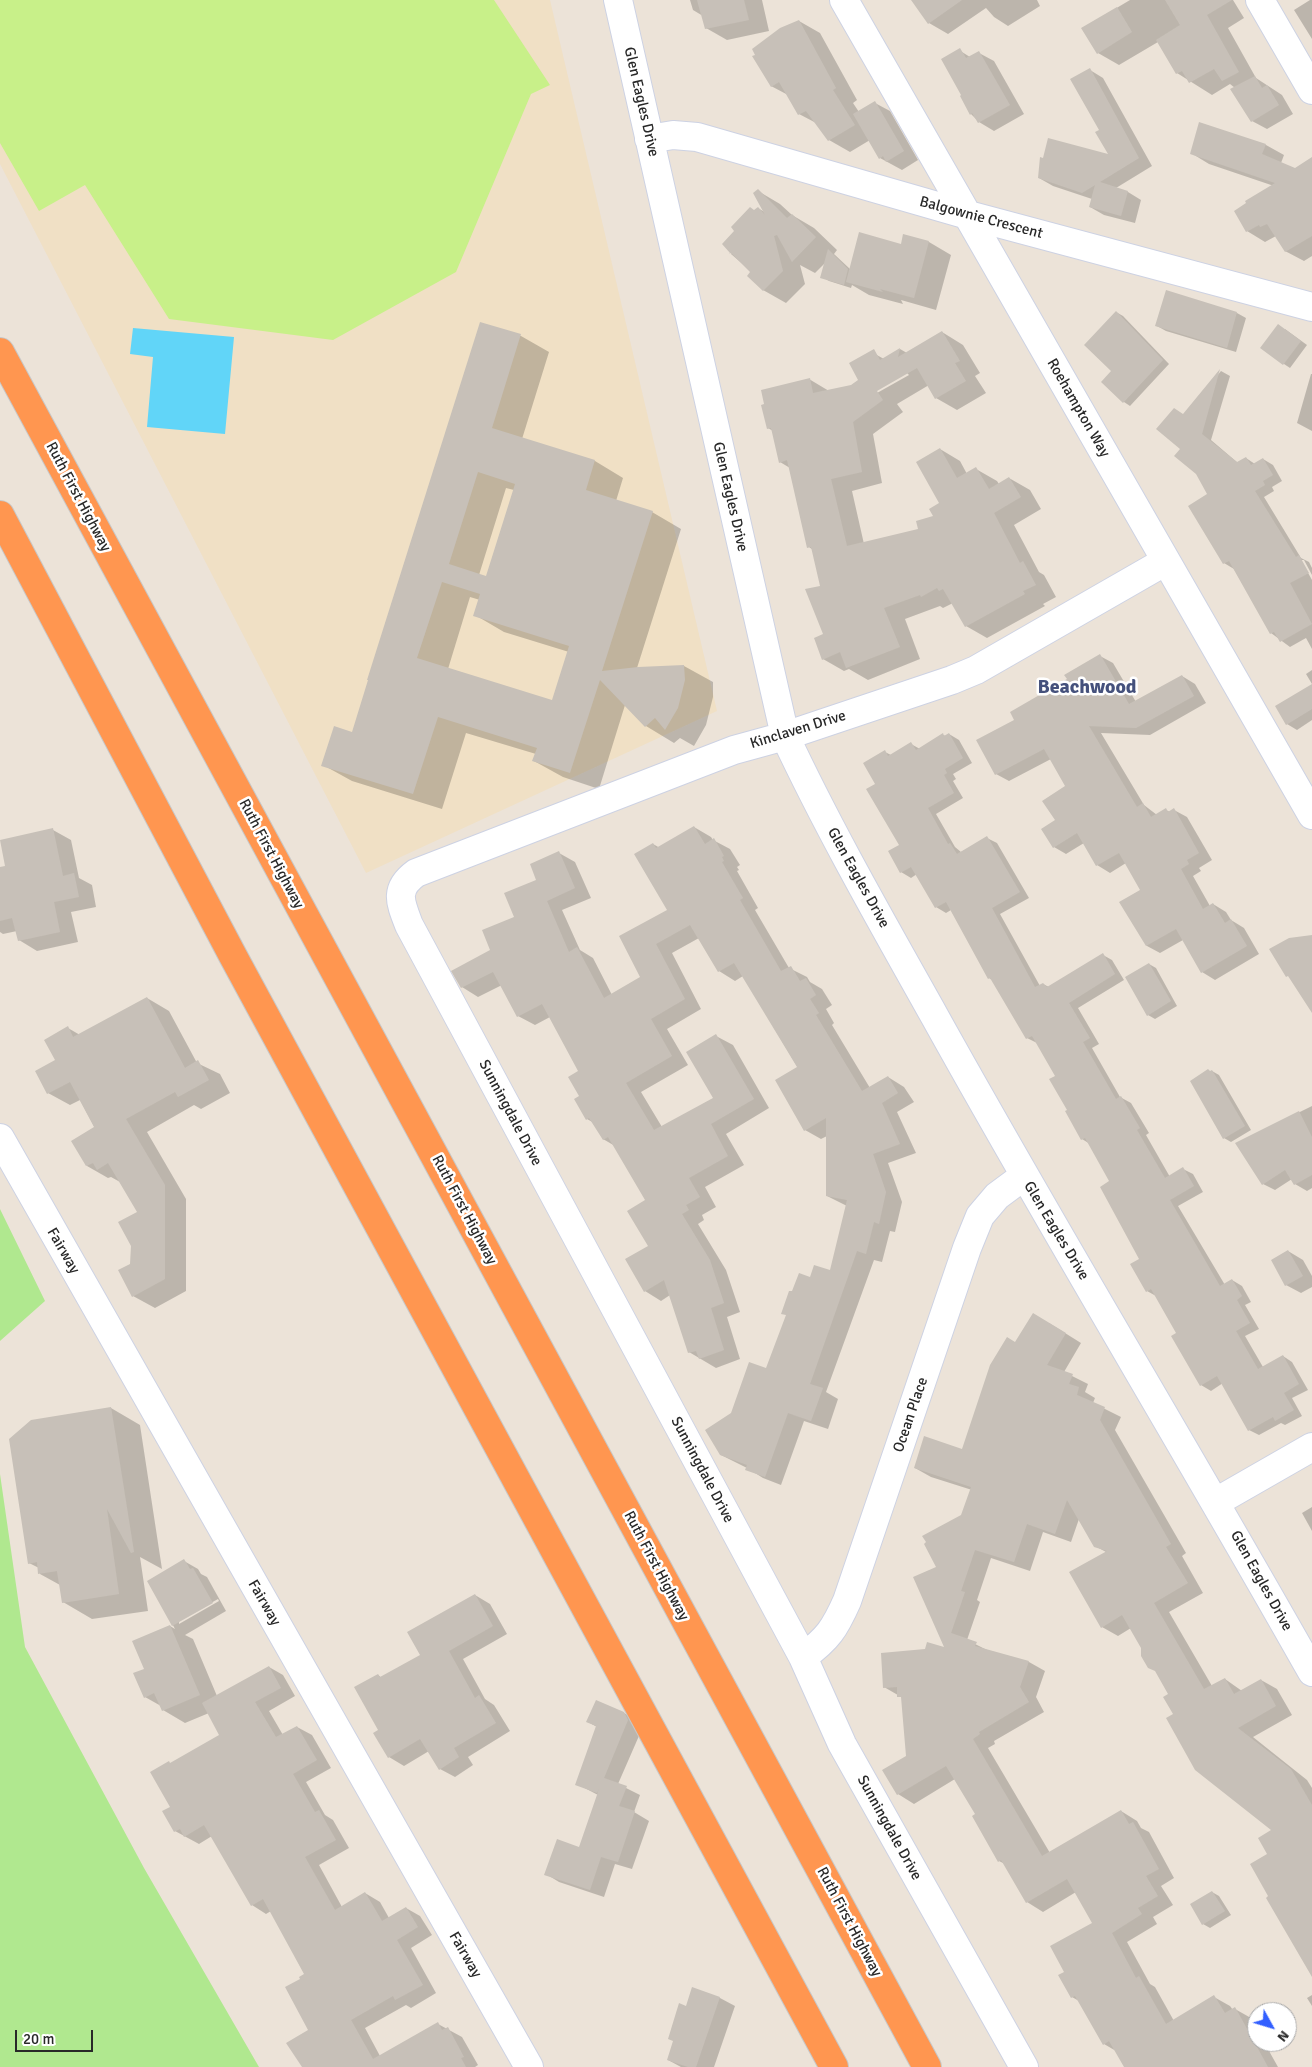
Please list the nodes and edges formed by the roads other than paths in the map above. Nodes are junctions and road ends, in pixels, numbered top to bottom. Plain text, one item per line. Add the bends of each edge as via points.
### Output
1 (618, 0) edge
2 (844, 0) edge
3 (1260, 0) edge
4 (1312, 90) edge
5 (650, 139) junction
6 (968, 215) junction
7 (1312, 307) edge
8 (0, 352) edge
9 (0, 515) edge
10 (1166, 561) junction
11 (785, 736) junction
12 (1312, 815) edge
13 (416, 873) joint
14 (0, 1138) edge
15 (1024, 1176) junction
16 (1312, 1447) edge
17 (1216, 1502) junction
18 (803, 1657) junction
19 (1312, 1672) edge
20 (529, 2067) edge
21 (834, 2067) edge
22 (928, 2067) edge
23 (1024, 2067) edge

1 - 5 street, Glen Eagles Drive
2 - 6 street, Roehampton Way
3 - 4 street
5 - 6 street, Balgownie Crescent via 673,135 697,137
5 - 11 street, Glen Eagles Drive
6 - 7 street, Balgownie Crescent
6 - 10 street, Roehampton Way
8 - 22 highway, Ruth First Highway
9 - 21 highway via 238,965
10 - 11 street, Kinclaven Drive via 976,670
10 - 12 street, Roehampton Way
11 - 13 street, Kinclaven Drive via 734,750
11 - 15 street, Glen Eagles Drive via 822,814
13 - 18 street, Sunningdale Drive via 405,880 401,890 401,905 409,925
14 - 20 street, Fairway
15 - 17 street, Glen Eagles Drive
15 - 18 street, Ocean Place via 998,1196 980,1216 847,1601 836,1625 822,1644
16 - 17 street
17 - 19 street, Glen Eagles Drive
18 - 23 street, Sunningdale Drive via 842,1744

